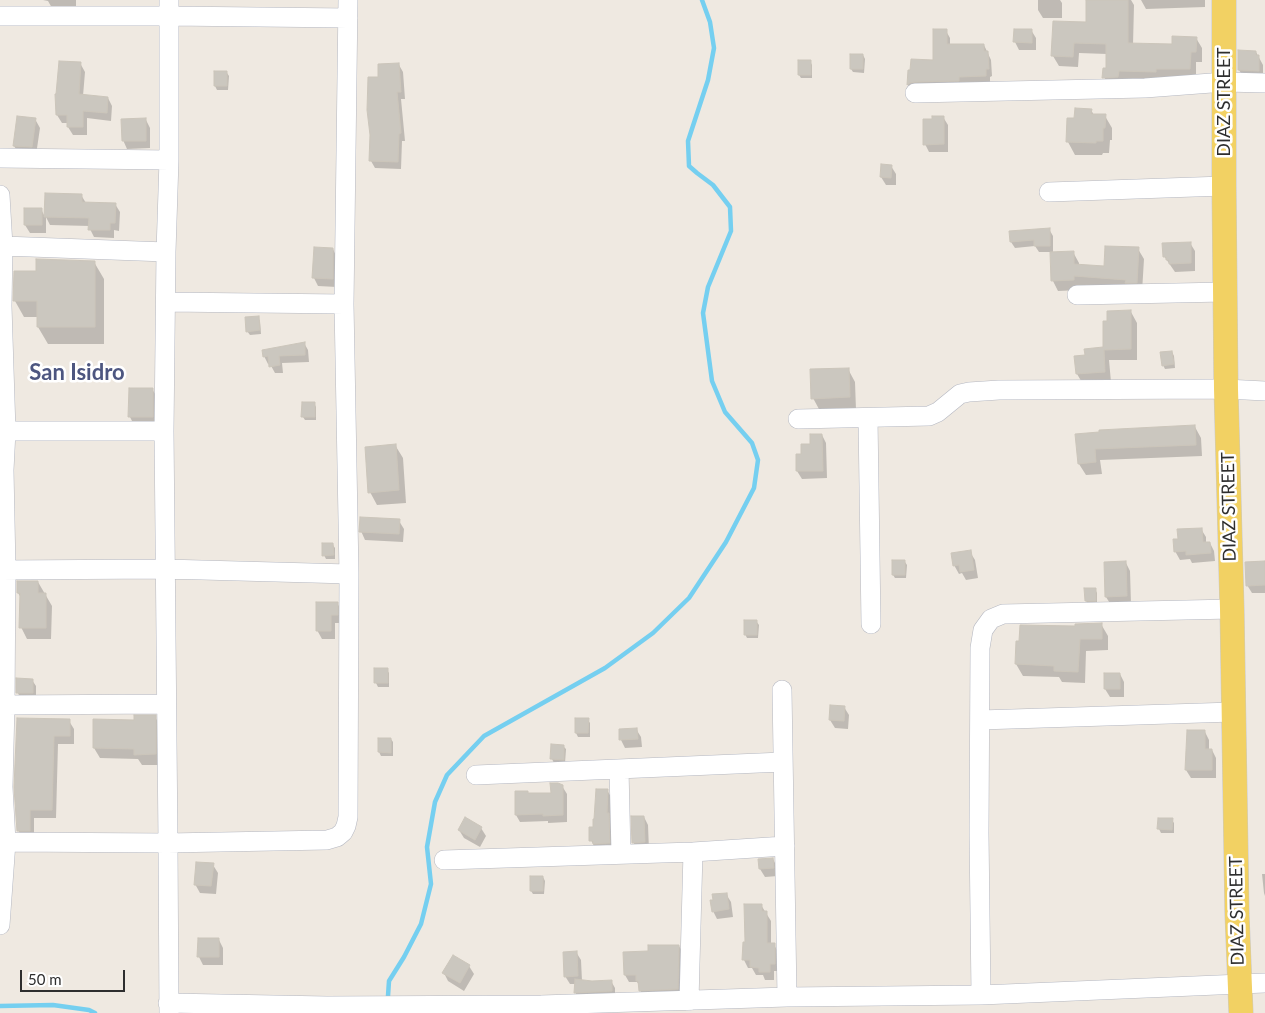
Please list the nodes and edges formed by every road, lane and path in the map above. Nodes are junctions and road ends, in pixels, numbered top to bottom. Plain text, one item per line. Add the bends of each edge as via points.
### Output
1 (1224, 0) edge
2 (169, 8) edge
3 (348, 9) edge
4 (0, 16) edge
5 (1225, 82) junction
6 (1265, 83) edge
7 (914, 93) dead end
8 (0, 158) edge
9 (169, 160) junction
10 (1224, 186) junction
11 (1048, 192) dead end
12 (0, 201) edge
13 (3, 246) junction
14 (166, 252) junction
15 (1225, 292) junction
16 (1077, 295) dead end
17 (166, 302) junction
18 (344, 304) junction
19 (1, 306) edge
20 (1226, 389) junction
21 (1265, 391) edge
22 (868, 418) junction
23 (798, 419) dead end
24 (6, 431) junction
25 (164, 431) junction
26 (2, 470) edge
27 (165, 569) junction
28 (3, 570) edge
29 (349, 574) junction
30 (1232, 609) junction
31 (871, 624) dead end
32 (2, 672) edge
33 (782, 690) dead end
34 (166, 704) junction
35 (5, 705) junction
36 (1233, 712) junction
37 (980, 720) junction
38 (783, 762) junction
39 (620, 769) junction
40 (476, 774) dead end
41 (2, 787) edge
42 (6, 842) junction
43 (168, 843) junction
44 (785, 846) junction
45 (693, 852) junction
46 (621, 854) junction
47 (444, 860) dead end
48 (0, 925) edge
49 (1265, 983) edge
50 (1239, 984) junction
51 (981, 995) junction
52 (787, 997) junction
53 (689, 1000) junction
54 (837, 1005) edge
55 (658, 1007) edge
56 (168, 1008) edge
57 (327, 1010) edge
58 (1242, 1013) edge

1 - 5 main road, DIAZ STREET
2 - 3 street
2 - 4 street
2 - 9 street
3 - 18 street
5 - 6 street
5 - 7 street via 1145,88
5 - 10 main road, DIAZ STREET
8 - 9 street
9 - 14 street
10 - 11 street
10 - 15 main road, DIAZ STREET
12 - 13 street
13 - 14 street
13 - 19 street
14 - 17 street
15 - 16 street
15 - 20 main road, DIAZ STREET
17 - 18 street
17 - 25 street
18 - 29 street
19 - 24 street
20 - 21 street
20 - 22 street via 969,392 960,394 929,416
20 - 30 main road, DIAZ STREET
22 - 23 street
22 - 31 street
24 - 25 street
24 - 26 street
25 - 27 street
26 - 28 street
27 - 28 street
27 - 29 street
27 - 34 street
28 - 32 street
29 - 43 street via 348,817 343,832 327,840
30 - 36 main road, DIAZ STREET
30 - 37 street via 1003,614 991,619 983,630 980,648
32 - 35 street
33 - 38 street
34 - 35 street
34 - 43 street
35 - 41 street
36 - 37 street
36 - 50 main road, DIAZ STREET
37 - 51 street
38 - 39 street
38 - 44 street
39 - 40 street
39 - 46 street
41 - 42 street
42 - 43 street
42 - 48 street
43 - 56 street
44 - 45 street
44 - 52 street
45 - 46 street
45 - 53 street
46 - 47 street
49 - 50 street
50 - 51 street
50 - 58 main road, DIAZ STREET
51 - 54 street
52 - 53 street
52 - 54 street
53 - 55 street
55 - 57 street via 541,1005
56 - 57 street

